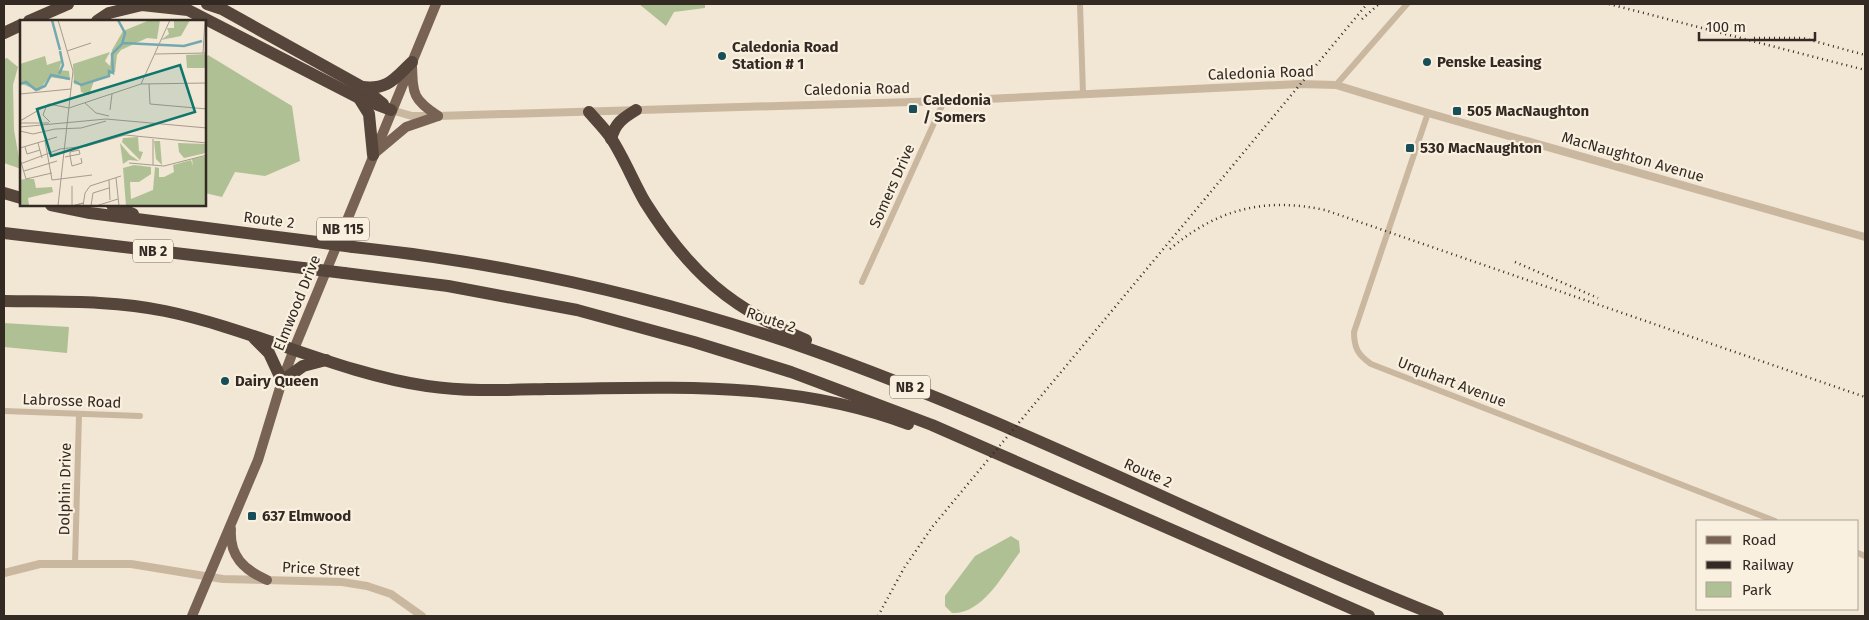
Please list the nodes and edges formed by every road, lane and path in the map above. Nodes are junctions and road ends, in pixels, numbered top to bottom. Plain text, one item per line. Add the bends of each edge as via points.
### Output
1 (68, 4) edge
2 (207, 4) edge
3 (436, 4) edge
4 (1080, 4) edge
5 (1406, 4) edge
6 (31, 20) edge
7 (98, 20) edge
8 (20, 25) edge
9 (4, 33) edge
10 (412, 62) junction
11 (1336, 85) junction
12 (360, 93) junction
13 (1083, 93) junction
14 (944, 101) junction
15 (391, 110) junction
16 (636, 110) junction
17 (589, 112) junction
18 (1428, 113) junction
19 (438, 116) junction
20 (612, 139) junction
21 (373, 155) junction
22 (4, 193) edge
23 (20, 198) edge
24 (56, 206) edge
25 (115, 206) edge
26 (160, 223) junction
27 (4, 233) edge
28 (1865, 237) edge
29 (862, 282) dead end
30 (4, 300) edge
31 (252, 336) junction
32 (294, 349) junction
33 (328, 360) junction
34 (871, 373) junction
35 (282, 381) junction
36 (4, 411) edge
37 (80, 415) junction
38 (140, 416) dead end
39 (975, 445) junction
40 (1772, 520) edge
41 (231, 524) junction
42 (75, 564) junction
43 (4, 573) edge
44 (210, 576) junction
45 (267, 580) junction
46 (192, 616) edge
47 (422, 616) edge
48 (1369, 616) edge
49 (1438, 616) edge

1 - 6 highway
2 - 12 highway via 222,9
3 - 10 main road, Elmwood Drive / NB 115
4 - 13 street
5 - 11 street, Caledonia Road
7 - 12 highway via 109,13 142,5 188,10
8 - 9 highway
10 - 12 highway via 387,85
10 - 15 main road, Elmwood Drive / NB 115
10 - 19 main road via 416,99
11 - 13 street, Caledonia Road
11 - 18 street, MacNaughton Avenue
12 - 15 highway
12 - 21 highway via 369,114
13 - 14 street, Caledonia Road
14 - 16 street, Caledonia Road
14 - 29 street, Somers Drive
15 - 19 street, Caledonia Road via 412,116
15 - 21 main road, Elmwood Drive / NB 115
16 - 17 street, Caledonia Road
16 - 20 highway via 621,118
17 - 19 street, Caledonia Road
17 - 20 highway
18 - 28 street, MacNaughton Avenue
18 - 40 street, Urquhart Avenue via 1354,332 1354,345 1359,356 1371,364
19 - 21 main road via 406,128
20 - 34 highway via 678,250 707,281 753,316 842,355
21 - 32 main road, Elmwood Drive / NB 115
22 - 23 highway
24 - 26 highway, Route 2 / NB 2
25 - 26 highway
26 - 34 highway, Route 2 / NB 2, bridge via 456,259 585,285 754,331
27 - 39 highway, NB 2, bridge via 509,296 625,322 823,383
30 - 31 highway via 141,307 199,319
31 - 32 highway
31 - 35 highway via 269,354
32 - 33 highway
32 - 35 main road, Elmwood Drive / NB 115
33 - 35 highway via 303,366
33 - 39 highway via 397,380 453,389 720,388 796,394 853,407
34 - 49 highway, Route 2 / NB 2 via 963,409
35 - 41 main road, Elmwood Drive / NB 115 via 258,460
36 - 37 street, Labrosse Road
37 - 38 street, Labrosse Road
37 - 42 street, Dolphin Drive
39 - 48 highway, NB 2
41 - 44 main road, Elmwood Drive / NB 115
41 - 45 main road via 233,551 240,563
42 - 43 street, Price Street via 40,564
42 - 44 street, Price Street via 131,564
44 - 45 street, Price Street
44 - 46 main road, Elmwood Drive / NB 115
45 - 47 street, Price Street via 367,586 391,594

